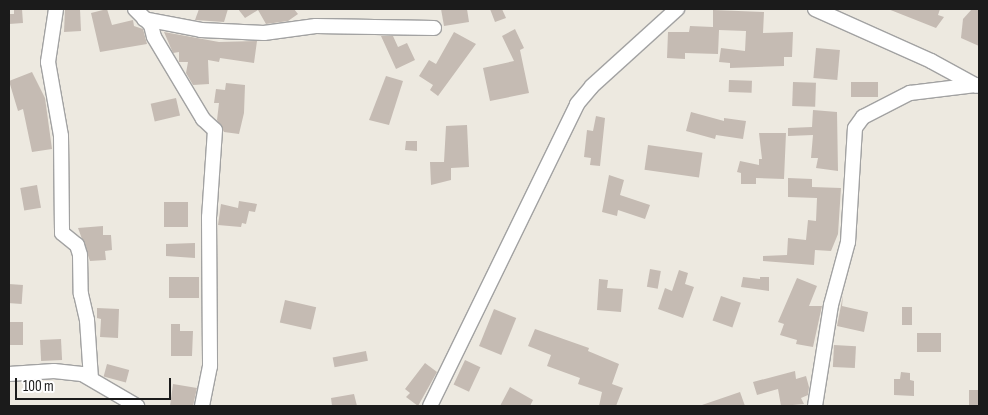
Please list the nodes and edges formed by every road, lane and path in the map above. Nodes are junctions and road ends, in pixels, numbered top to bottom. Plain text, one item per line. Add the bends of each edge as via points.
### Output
1 (56, 9) edge
2 (678, 9) edge
3 (815, 9) edge
4 (140, 14) edge
5 (434, 28) dead end
6 (977, 86) edge
7 (9, 374) edge
8 (90, 378) junction
9 (137, 406) edge
10 (202, 406) edge
11 (430, 406) edge
12 (815, 406) edge

1 - 8 street via 48,62 61,136 62,233 72,238 80,255
2 - 11 street via 592,86 577,104 450,372
3 - 6 street via 931,61
4 - 5 street via 201,30 256,33 316,26
4 - 10 street via 203,119 215,130 209,217 210,366
6 - 12 street via 910,94 863,117 855,128 848,242 831,304
7 - 8 street via 54,371
8 - 9 street

